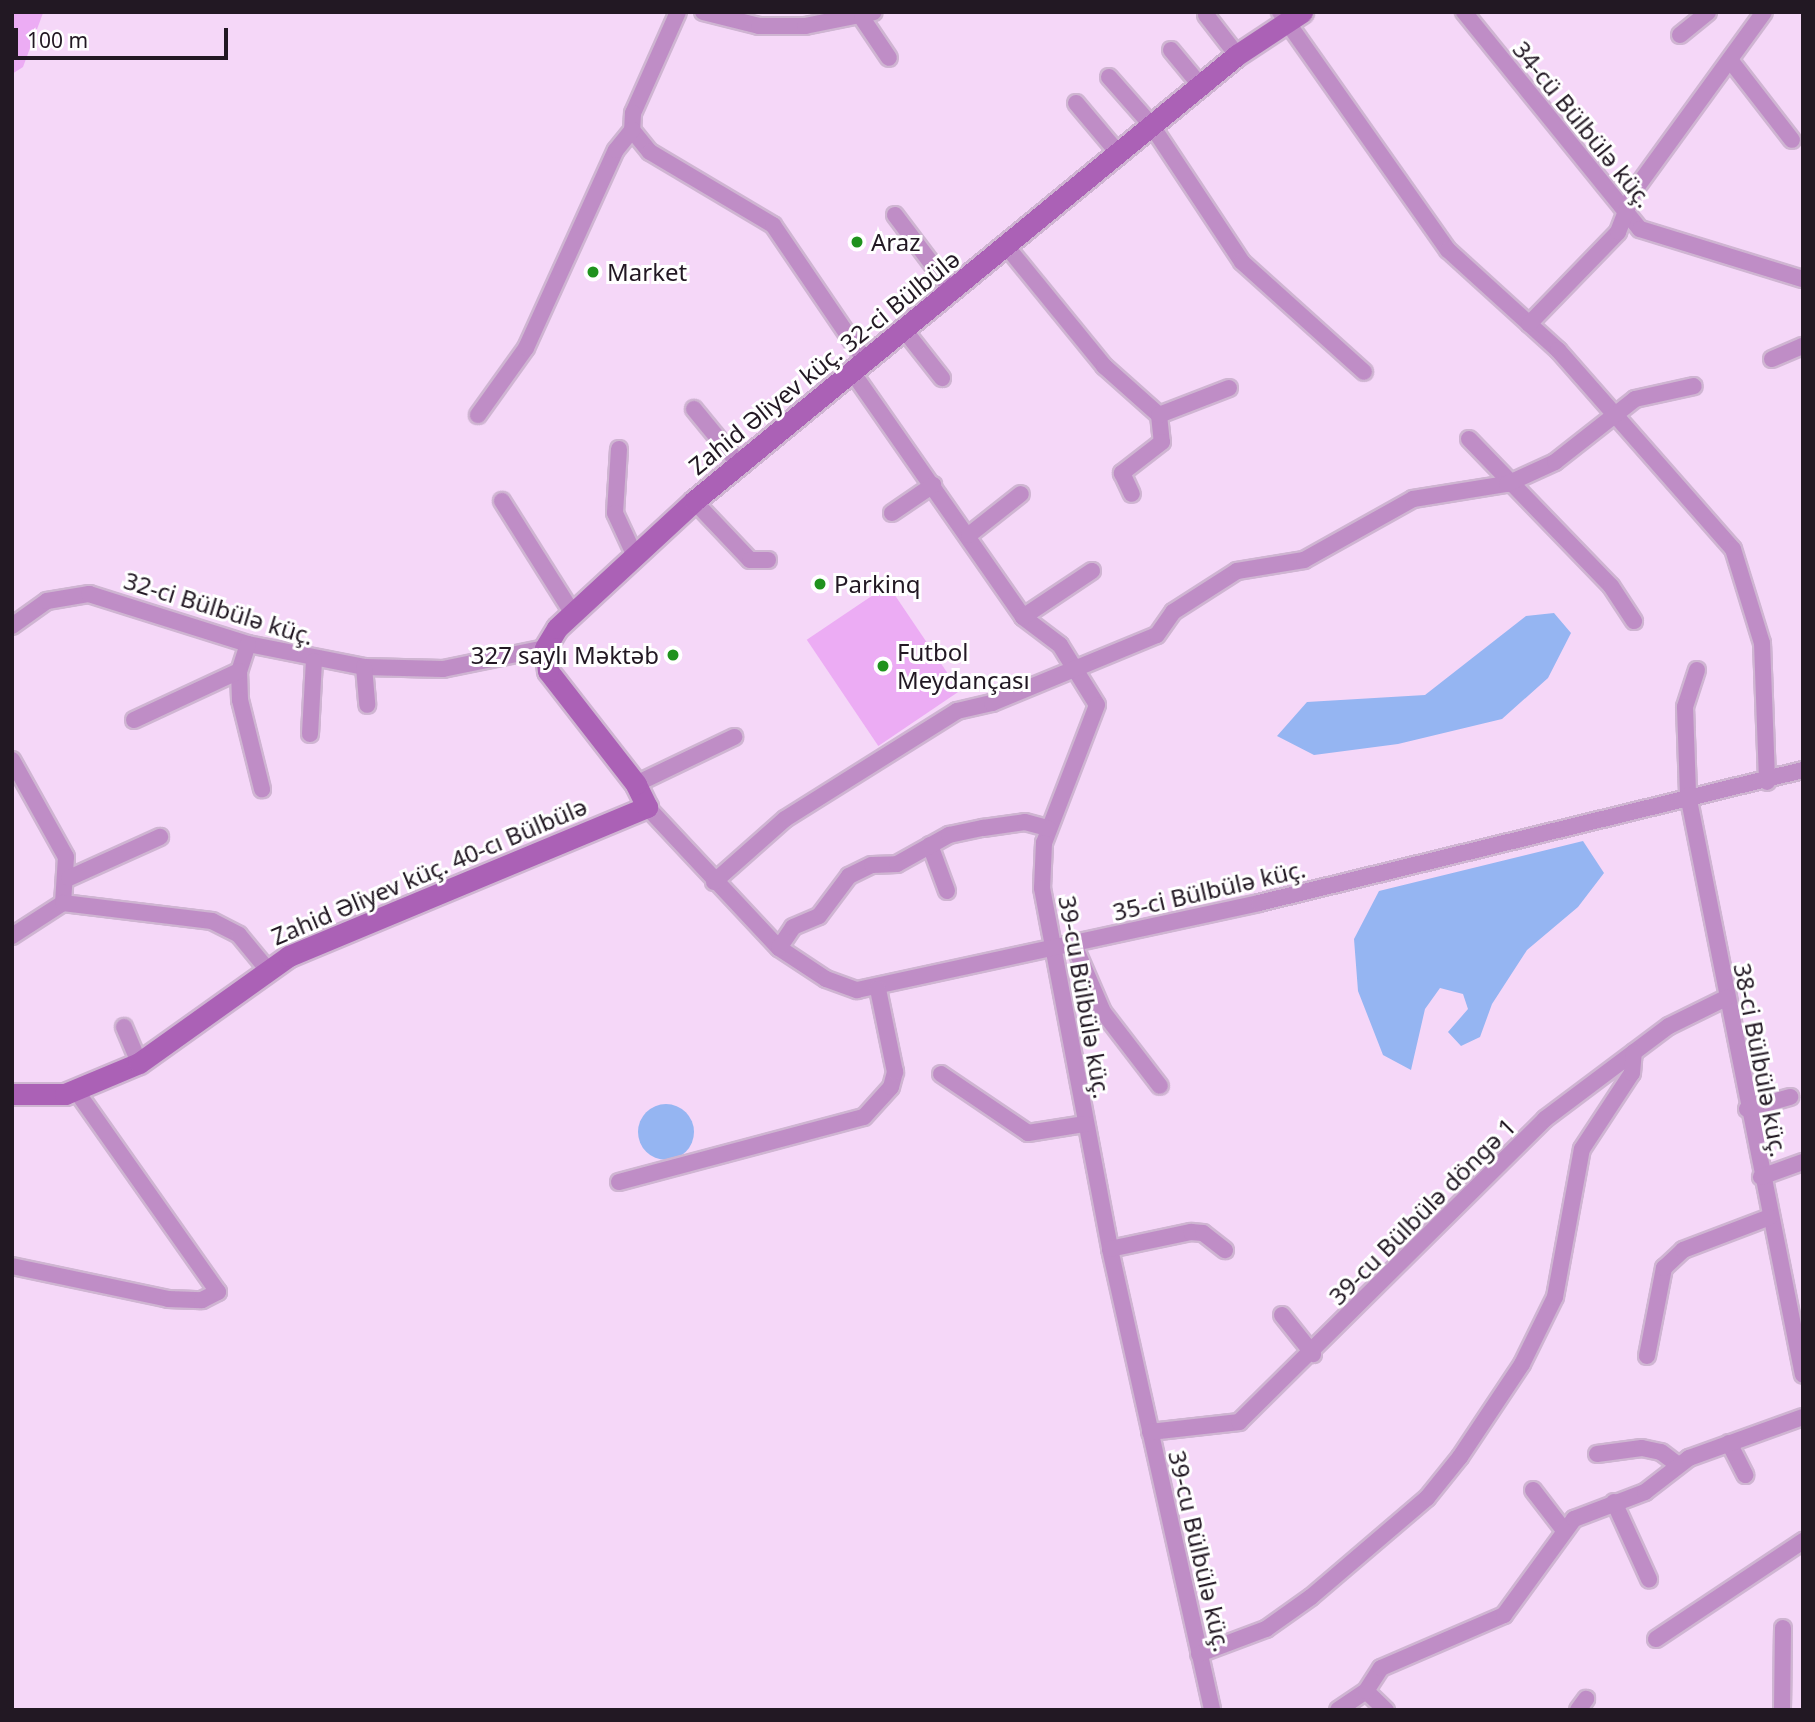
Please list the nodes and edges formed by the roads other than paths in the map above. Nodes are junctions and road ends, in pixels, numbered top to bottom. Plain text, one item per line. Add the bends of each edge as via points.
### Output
1 (678, 12) edge
2 (703, 12) edge
3 (1464, 12) edge
4 (1708, 12) edge
5 (1764, 12) edge
6 (868, 15) edge
7 (1206, 15) dead end
8 (1290, 16) edge
9 (761, 19) edge
10 (1680, 35) dead end
11 (1171, 50) dead end
12 (1237, 55) junction
13 (889, 58) dead end
14 (1730, 61) junction
15 (1109, 77) dead end
16 (1200, 85) junction
17 (1076, 103) dead end
18 (1152, 126) junction
19 (632, 130) junction
20 (1792, 140) dead end
21 (1119, 154) junction
22 (1625, 212) junction
23 (895, 215) dead end
24 (1007, 247) junction
25 (1803, 279) edge
26 (953, 292) junction
27 (1529, 324) junction
28 (905, 331) junction
29 (1803, 346) edge
30 (1772, 359) dead end
31 (859, 368) junction
32 (1364, 372) dead end
33 (942, 378) dead end
34 (1693, 386) dead end
35 (1229, 388) dead end
36 (694, 409) dead end
37 (478, 415) dead end
38 (1159, 415) junction
39 (1618, 415) junction
40 (1469, 439) dead end
41 (619, 449) dead end
42 (739, 464) junction
43 (1507, 484) junction
44 (933, 485) junction
45 (1021, 494) dead end
46 (1132, 494) dead end
47 (502, 501) dead end
48 (694, 501) junction
49 (892, 513) dead end
50 (969, 535) junction
51 (634, 554) junction
52 (768, 560) dead end
53 (1092, 571) dead end
54 (572, 612) junction
55 (1023, 617) junction
56 (1634, 621) dead end
57 (12, 626) edge
58 (248, 644) junction
59 (545, 648) junction
60 (314, 661) junction
61 (364, 667) junction
62 (1077, 667) junction
63 (1697, 670) dead end
64 (239, 671) junction
65 (367, 705) dead end
66 (134, 720) dead end
67 (310, 734) dead end
68 (734, 737) dead end
69 (12, 760) edge
70 (1803, 770) edge
71 (1767, 782) junction
72 (636, 784) junction
73 (262, 789) dead end
74 (1688, 795) junction
75 (647, 807) junction
76 (1048, 828) junction
77 (159, 837) dead end
78 (930, 845) junction
79 (69, 878) junction
80 (714, 882) junction
81 (947, 891) dead end
82 (63, 903) junction
83 (12, 936) edge
84 (1074, 945) junction
85 (779, 948) junction
86 (1051, 950) junction
87 (267, 969) junction
88 (878, 989) junction
89 (1726, 999) junction
90 (124, 1027) dead end
91 (1634, 1052) junction
92 (139, 1063) junction
93 (941, 1074) dead end
94 (1160, 1086) dead end
95 (76, 1091) junction
96 (12, 1094) edge
97 (1790, 1097) dead end
98 (1747, 1109) junction
99 (1084, 1124) junction
100 (1803, 1163) edge
101 (1761, 1177) junction
102 (619, 1182) dead end
103 (1770, 1217) junction
104 (1110, 1249) junction
105 (1225, 1250) dead end
106 (12, 1266) edge
107 (1282, 1315) dead end
108 (1313, 1354) junction
109 (1647, 1356) dead end
110 (1803, 1375) edge
111 (1803, 1417) edge
112 (1150, 1432) junction
113 (1729, 1443) junction
114 (1597, 1454) dead end
115 (1678, 1465) junction
116 (1745, 1475) dead end
117 (1534, 1490) dead end
118 (1614, 1502) junction
119 (1563, 1530) junction
120 (1803, 1541) edge
121 (1649, 1579) dead end
122 (1783, 1628) dead end
123 (1656, 1639) dead end
124 (1199, 1654) junction
125 (1366, 1691) junction
126 (1212, 1710) edge
127 (1338, 1710) edge
128 (1387, 1710) edge
129 (1782, 1710) edge

1 - 19 street via 633,113
2 - 9 street
3 - 22 street, 34-cü Bülbülə küç.
4 - 10 street
5 - 14 street
6 - 9 street
6 - 13 street
7 - 12 street
8 - 12 street, Zahid Əliyev küç. 32-ci Bülbülə
8 - 27 street via 1437,236
11 - 16 street
12 - 16 street, Zahid Əliyev küç. 32-ci Bülbülə
14 - 20 street
14 - 22 street
15 - 18 street
16 - 18 street, Zahid Əliyev küç. 32-ci Bülbülə
17 - 21 street
18 - 21 street, Zahid Əliyev küç. 32-ci Bülbülə
18 - 32 street via 1242,262
19 - 31 street, 39-cu Bülbülə küç. via 650,152 773,225
19 - 37 street via 616,150 526,348
21 - 24 street, Zahid Əliyev küç. 32-ci Bülbülə
22 - 25 street, 34-cü Bülbülə küç. via 1650,234
22 - 27 street via 1607,246
23 - 26 street
24 - 26 street, Zahid Əliyev küç. 32-ci Bülbülə
24 - 38 street via 1104,366
26 - 28 street, Zahid Əliyev küç. 32-ci Bülbülə
27 - 39 street
28 - 31 street, Zahid Əliyev küç. 32-ci Bülbülə
28 - 33 street
29 - 30 street
31 - 42 street, Zahid Əliyev küç. 32-ci Bülbülə
31 - 44 street, 39-cu Bülbülə küç.
34 - 39 street via 1635,400
35 - 38 street
36 - 42 street
38 - 46 street via 1162,442 1122,473
39 - 43 street via 1555,462
39 - 71 street via 1709,517 1742,568 1762,643
40 - 43 street
41 - 51 street via 615,513
42 - 48 street, Zahid Əliyev küç. 32-ci Bülbülə
43 - 56 street via 1611,586
43 - 62 street via 1413,499 1304,561 1237,571 1173,612 1157,635
44 - 49 street
44 - 50 street, 39-cu Bülbülə küç.
45 - 50 street
47 - 54 street
48 - 51 street, Zahid Əliyev küç. 32-ci Bülbülə
48 - 52 street via 750,560
50 - 55 street, 39-cu Bülbülə küç.
51 - 54 street, Zahid Əliyev küç. 32-ci Bülbülə
53 - 55 street
54 - 59 street, Zahid Əliyev küç. 32-ci Bülbülə
55 - 62 street, 39-cu Bülbülə küç. via 1060,645
57 - 58 street, 32-ci Bülbülə küç. via 47,601 89,594
58 - 60 street, 32-ci Bülbülə küç.
58 - 64 street
59 - 61 street, 32-ci Bülbülə küç. via 443,669
59 - 72 street via 557,688
60 - 61 street, 32-ci Bülbülə küç.
60 - 67 street
61 - 65 street
62 - 76 street, 39-cu Bülbülə küç. via 1098,713
62 - 80 street via 928,728 785,819
63 - 74 street, 38-ci Bülbülə küç. via 1685,707
64 - 66 street
64 - 73 street
68 - 72 street
69 - 79 street via 57,832
70 - 71 street, 35-ci Bülbülə küç.
71 - 74 street, 35-ci Bülbülə küç.
72 - 75 street
74 - 84 street, 35-ci Bülbülə küç.
74 - 89 street, 38-ci Bülbülə küç.
75 - 80 street, 35-ci Bülbülə küç.
75 - 87 street, Zahid Əliyev küç. 40-cı Bülbülə via 310,946
76 - 78 street via 1025,822
76 - 86 street, 39-cu Bülbülə küç. via 1042,861
77 - 79 street
78 - 81 street
78 - 85 street via 897,864 849,876 819,916 793,927
79 - 82 street
80 - 85 street, 35-ci Bülbülə küç.
82 - 83 street
82 - 87 street via 212,921 239,935
84 - 86 street, 35-ci Bülbülə küç.
84 - 94 street via 1103,1012
85 - 88 street, 35-ci Bülbülə küç. via 845,988
86 - 88 street, 35-ci Bülbülə küç.
86 - 99 street, 39-cu Bülbülə küç.
87 - 92 street, Zahid Əliyev küç. 40-cı Bülbülə via 174,1044
88 - 102 street via 895,1072 891,1087 864,1117
89 - 91 street, 39-cu Bülbülə döngə 1
89 - 98 street, 38-ci Bülbülə küç.
90 - 92 street
91 - 108 street, 39-cu Bülbülə döngə 1 via 1545,1119
91 - 124 street via 1632,1073 1581,1149 1555,1297 1522,1364 1460,1457 1427,1498 1311,1597 1266,1629
92 - 95 street, Zahid Əliyev küç. 40-cı Bülbülə
93 - 99 street via 1028,1133
95 - 96 street, Zahid Əliyev küç. 40-cı Bülbülə
95 - 106 street via 218,1292 202,1300 169,1298
97 - 98 street
98 - 101 street, 38-ci Bülbülə küç.
99 - 104 street, 39-cu Bülbülə küç.
100 - 101 street
101 - 103 street, 38-ci Bülbülə küç.
103 - 109 street via 1708,1239 1664,1268
103 - 110 street, 38-ci Bülbülə küç.
104 - 105 street via 1191,1232 1203,1233
104 - 112 street, 39-cu Bülbülə küç.
107 - 108 street
108 - 112 street, 39-cu Bülbülə döngə 1 via 1239,1422
111 - 113 street
112 - 124 street, 39-cu Bülbülə küç.
113 - 115 street
113 - 116 street
114 - 115 street via 1642,1448 1661,1452
115 - 118 street via 1654,1486
117 - 119 street
118 - 119 street
118 - 121 street
119 - 125 street via 1504,1615 1381,1668
120 - 123 street
122 - 129 street
124 - 126 street, 39-cu Bülbülə küç.
125 - 127 street
125 - 128 street

